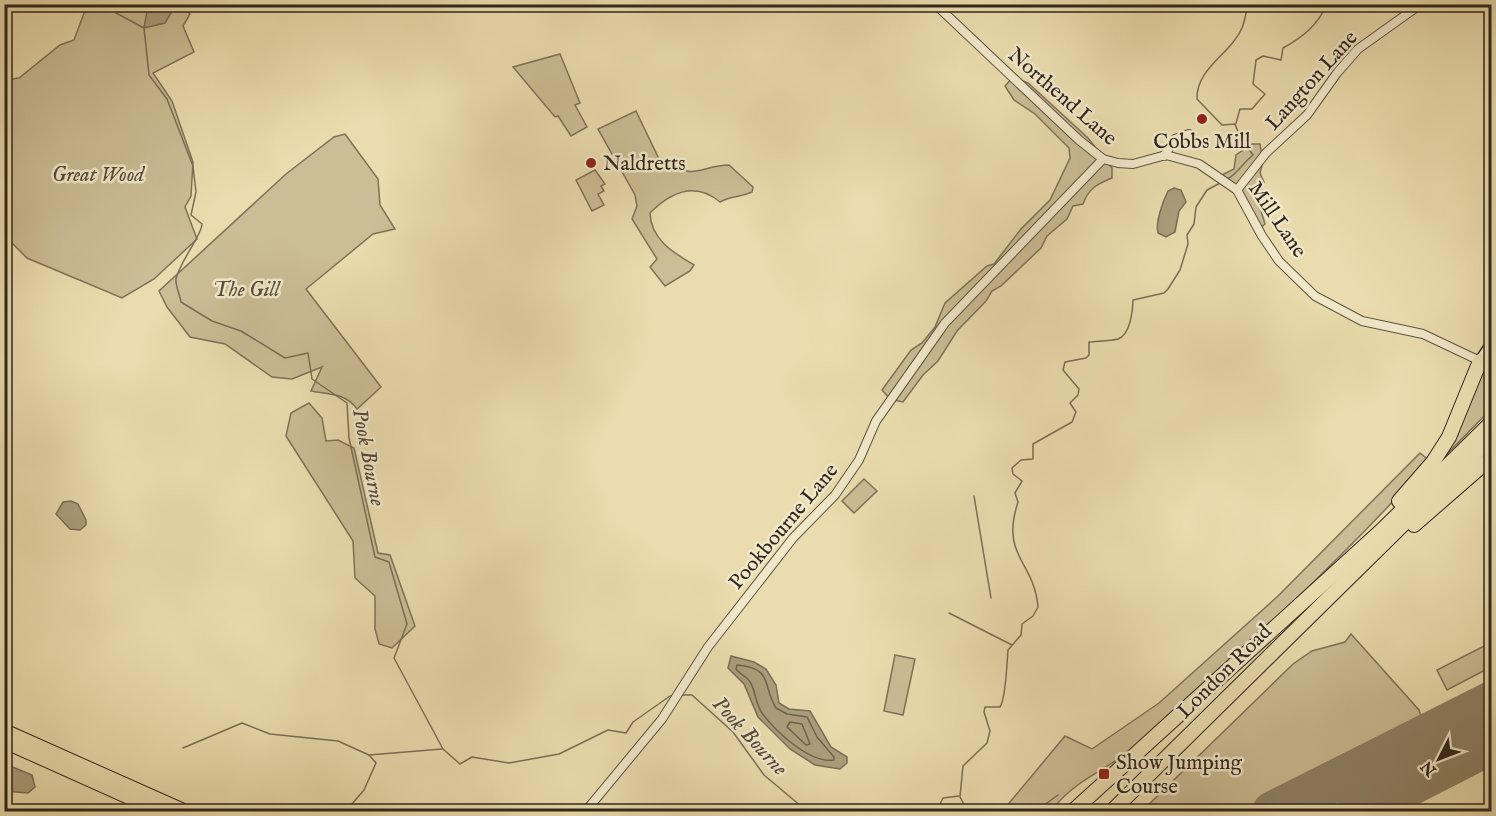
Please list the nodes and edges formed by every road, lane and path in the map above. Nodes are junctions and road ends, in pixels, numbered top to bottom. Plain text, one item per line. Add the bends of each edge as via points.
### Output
1 (935, 4) edge
2 (1421, 4) edge
3 (1189, 134) dead end
4 (1164, 156) junction
5 (1103, 159) junction
6 (1218, 177) joint
7 (1237, 190) junction
8 (1491, 343) edge
9 (1481, 357) edge
10 (1491, 422) edge
11 (1491, 437) edge
12 (1491, 457) edge
13 (1381, 531) junction
14 (1366, 561) junction
15 (4, 730) edge
16 (4, 742) edge
17 (160, 812) edge
18 (189, 812) edge
19 (585, 812) edge
20 (1072, 812) edge
21 (1111, 812) edge

1 - 5 street, Northend Lane
2 - 7 street, Langton Lane via 1358,49 1307,115 1266,153
3 - 4 street via 1175,139
4 - 5 street, Northend Lane via 1133,164
4 - 6 street, Northend Lane via 1199,164
5 - 19 street, Pookbourne Lane via 945,323 876,421 859,460 835,495 793,538 708,647 662,719
6 - 7 street, Mill Lane
7 - 9 street, Mill Lane via 1277,258 1315,296 1362,321 1423,334
8 - 9 main road
9 - 13 highway via 1449,437 1433,462 1386,516
10 - 13 highway
11 - 14 highway
12 - 14 highway via 1379,556
13 - 20 highway
14 - 21 highway, London Road
15 - 18 main road
16 - 17 main road

